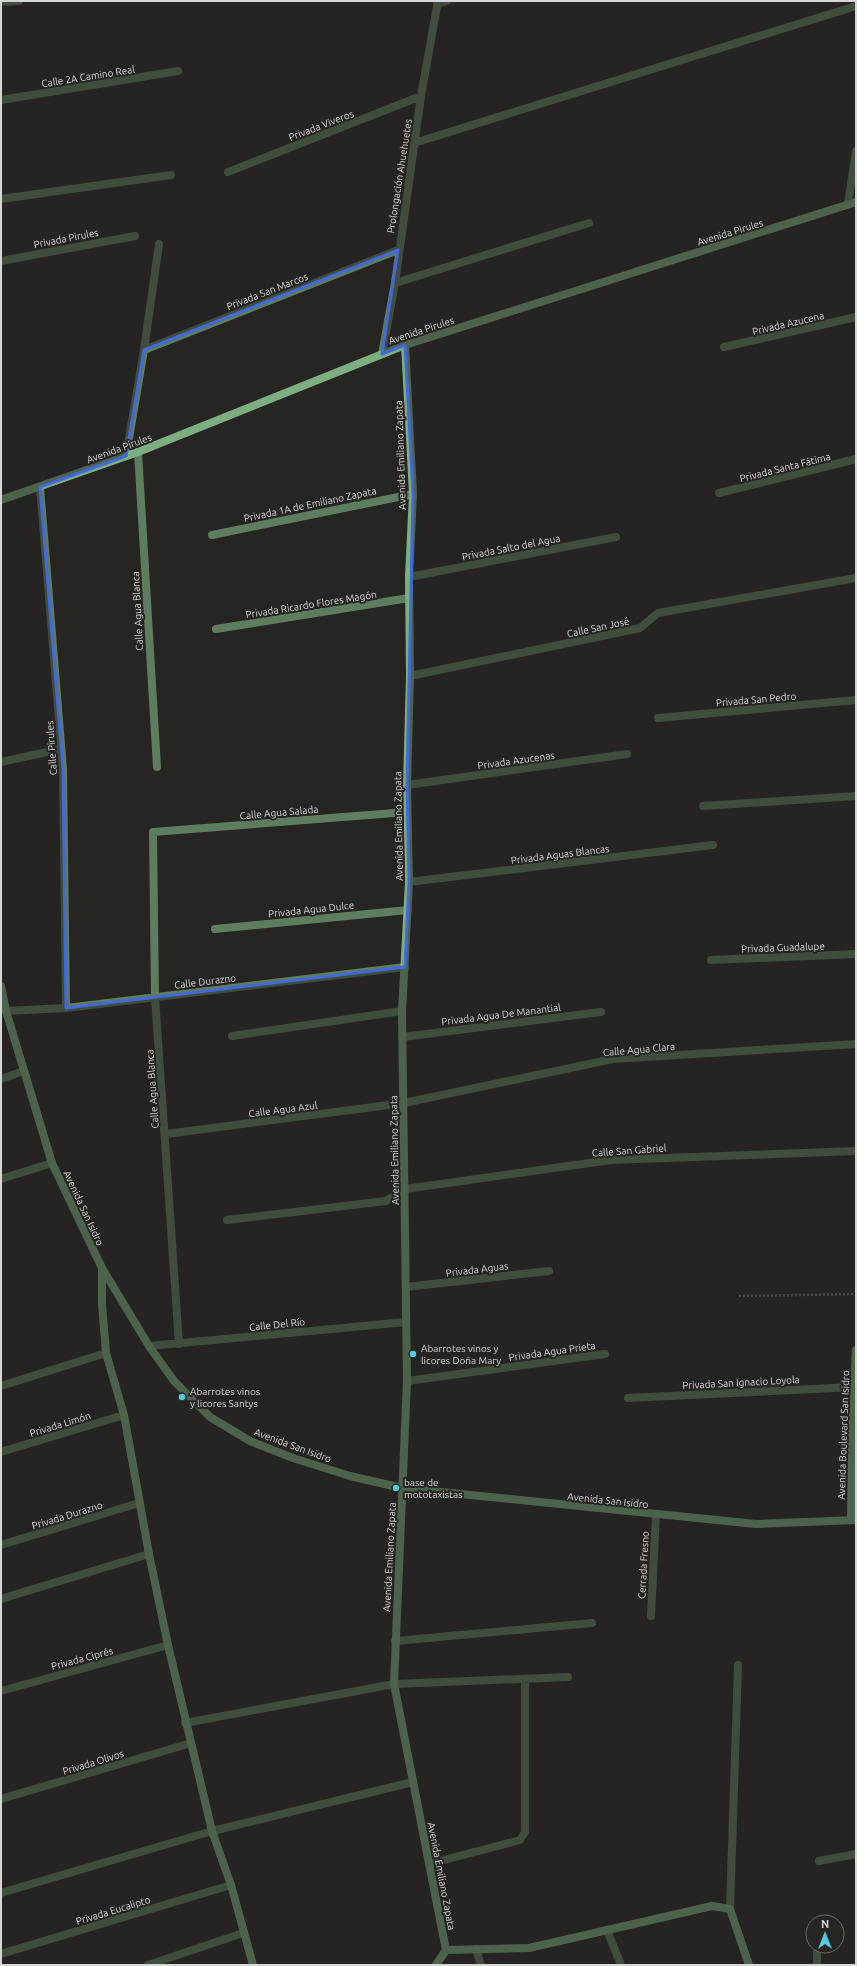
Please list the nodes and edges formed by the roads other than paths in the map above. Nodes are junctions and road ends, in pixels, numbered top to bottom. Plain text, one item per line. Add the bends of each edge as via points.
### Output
1 (19, 1) edge
2 (447, 1) edge
3 (1, 2) edge
4 (437, 2) edge
5 (856, 6) edge
6 (178, 71) dead end
7 (421, 96) junction
8 (1, 100) edge
9 (414, 144) junction
10 (856, 151) edge
11 (228, 172) dead end
12 (171, 175) dead end
13 (1, 199) edge
14 (852, 203) edge
15 (589, 223) dead end
16 (135, 236) dead end
17 (159, 244) dead end
18 (398, 250) junction
19 (1, 261) edge
20 (395, 283) junction
21 (856, 317) edge
22 (405, 345) junction
23 (724, 348) dead end
24 (144, 350) junction
25 (382, 354) junction
26 (138, 452) junction
27 (126, 456) junction
28 (856, 459) edge
29 (40, 487) junction
30 (719, 493) dead end
31 (413, 494) junction
32 (1, 500) edge
33 (212, 535) dead end
34 (616, 537) dead end
35 (409, 577) junction
36 (856, 578) edge
37 (408, 598) junction
38 (216, 629) dead end
39 (410, 676) junction
40 (856, 700) edge
41 (658, 718) dead end
42 (61, 749) junction
43 (627, 754) dead end
44 (1, 762) edge
45 (157, 768) dead end
46 (407, 785) junction
47 (856, 796) edge
48 (703, 806) dead end
49 (407, 812) junction
50 (153, 832) joint
51 (713, 845) dead end
52 (409, 882) junction
53 (408, 910) junction
54 (215, 928) dead end
55 (856, 954) edge
56 (711, 960) dead end
57 (405, 967) junction
58 (1, 986) edge
59 (155, 997) junction
60 (66, 1008) junction
61 (6, 1011) junction
62 (402, 1011) junction
63 (601, 1012) dead end
64 (232, 1036) dead end
65 (403, 1037) junction
66 (856, 1044) edge
67 (24, 1071) junction
68 (1, 1078) edge
69 (404, 1104) junction
70 (166, 1134) junction
71 (856, 1151) edge
72 (52, 1163) junction
73 (1, 1179) edge
74 (405, 1189) junction
75 (227, 1220) dead end
76 (102, 1268) junction
77 (549, 1271) dead end
78 (406, 1287) junction
79 (406, 1322) junction
80 (178, 1344) junction
81 (149, 1346) junction
82 (856, 1350) edge
83 (106, 1353) junction
84 (605, 1354) dead end
85 (407, 1381) junction
86 (1, 1386) edge
87 (854, 1388) junction
88 (628, 1398) dead end
89 (855, 1400) edge
90 (124, 1416) junction
91 (1, 1452) edge
92 (402, 1488) junction
93 (139, 1503) junction
94 (656, 1514) junction
95 (854, 1520) edge
96 (1, 1545) edge
97 (149, 1554) junction
98 (1, 1599) edge
99 (651, 1616) dead end
100 (592, 1623) dead end
101 (395, 1641) junction
102 (168, 1645) junction
103 (738, 1665) dead end
104 (568, 1677) dead end
105 (526, 1678) junction
106 (394, 1684) junction
107 (1, 1691) edge
108 (185, 1723) junction
109 (191, 1743) junction
110 (413, 1782) junction
111 (1, 1799) edge
112 (212, 1831) junction
113 (856, 1854) edge
114 (820, 1860) dead end
115 (429, 1864) junction
116 (231, 1885) junction
117 (1, 1893) edge
118 (730, 1909) junction
119 (606, 1930) junction
120 (243, 1933) junction
121 (476, 1949) junction
122 (446, 1950) junction
123 (1, 1954) edge
124 (817, 1954) edge
125 (148, 1965) edge
126 (253, 1965) edge
127 (436, 1965) edge
128 (481, 1965) edge
129 (621, 1965) edge
130 (750, 1965) edge
131 (818, 1965) edge

1 - 3 street
2 - 4 street
4 - 7 street, Prolongación Ahuehuetes
5 - 9 street
6 - 8 street, Calle 2A Camino Real
7 - 9 street, Prolongación Ahuehuetes
7 - 11 street, Privada Viveros
9 - 18 street, Prolongación Ahuehuetes
10 - 14 street
12 - 13 street
14 - 22 main road, Avenida Pirules
15 - 20 street
16 - 19 street, Privada Pirules
17 - 24 street
18 - 20 street, Prolongación Ahuehuetes
18 - 24 street, Privada San Marcos
20 - 25 street, Prolongación Ahuehuetes
21 - 23 street, Privada Azucena
22 - 25 main road, Avenida Pirules
22 - 31 main road, Avenida Emiliano Zapata
24 - 27 street
25 - 26 main road, Avenida Pirules
26 - 27 main road, Avenida Pirules
26 - 45 street, Calle Agua Blanca
27 - 29 main road, Avenida Pirules
28 - 30 street, Privada Santa Fátima
29 - 32 main road, Avenida Pirules
29 - 42 street, Calle Pirules
31 - 33 street, Privada 1A de Emiliano Zapata
31 - 35 main road, Avenida Emiliano Zapata
34 - 35 street, Privada Salto del Agua
35 - 37 main road, Avenida Emiliano Zapata
36 - 39 street, Calle San José via 658,613 640,628
37 - 38 street, Privada Ricardo Flores Magón
37 - 39 main road, Avenida Emiliano Zapata
39 - 46 main road, Avenida Emiliano Zapata
40 - 41 street, Privada San Pedro
42 - 44 street
42 - 60 street, Calle Pirules
43 - 46 street, Privada Azucenas
46 - 49 main road, Avenida Emiliano Zapata
47 - 48 street
49 - 50 street, Calle Agua Salada
49 - 52 main road, Avenida Emiliano Zapata
50 - 59 street, Calle Agua Blanca
51 - 52 street, Privada Aguas Blancas
52 - 53 main road, Avenida Emiliano Zapata
53 - 54 street, Privada Agua Dulce
53 - 57 main road, Avenida Emiliano Zapata
55 - 56 street, Privada Guadalupe
57 - 59 street, Calle Durazno
57 - 62 main road, Avenida Emiliano Zapata
58 - 61 main road, Avenida San Isidro
59 - 60 street, Calle Durazno
59 - 70 street, Calle Agua Blanca
60 - 61 street, Calle Durazno
61 - 67 main road, Avenida San Isidro
62 - 64 street
62 - 65 main road, Avenida Emiliano Zapata
63 - 65 street, Privada Agua De Manantial
65 - 69 main road, Avenida Emiliano Zapata
66 - 69 street, Calle Agua Clara via 613,1059
67 - 68 street
67 - 72 main road, Avenida San Isidro
69 - 70 street, Calle Agua Azul
69 - 74 main road, Avenida Emiliano Zapata
70 - 80 street, Calle Agua Blanca
71 - 74 street, Calle San Gabriel via 611,1160
72 - 73 street
72 - 76 main road, Avenida San Isidro
74 - 75 street via 386,1201
74 - 78 main road, Avenida Emiliano Zapata
76 - 81 main road, Avenida San Isidro
76 - 83 main road
77 - 78 street, Privada Aguas
78 - 79 main road, Avenida Emiliano Zapata
79 - 80 street, Calle Del Río
79 - 85 main road, Avenida Emiliano Zapata
80 - 81 street, Calle Del Río
81 - 92 main road, Avenida San Isidro via 174,1381 210,1417 250,1441 350,1476
82 - 87 main road, Avenida Boulevard San Isidro
83 - 86 street
83 - 90 main road
84 - 85 street, Privada Agua Prieta
85 - 92 main road, Avenida Emiliano Zapata
87 - 88 street, Privada San Ignacio Loyola
87 - 89 main road, Avenida Boulevard San Isidro
89 - 95 main road, Avenida Boulevard San Isidro
90 - 91 street, Privada Limón
90 - 93 main road
92 - 94 main road, Avenida San Isidro
92 - 101 main road, Avenida Emiliano Zapata
93 - 96 street, Privada Durazno
93 - 97 main road
94 - 95 main road, Avenida San Isidro via 756,1524
94 - 99 street, Cerrada Fresno
97 - 98 street
97 - 102 main road
100 - 101 street
101 - 106 main road, Avenida Emiliano Zapata
102 - 107 street, Privada Ciprés
102 - 108 main road
103 - 118 street
104 - 105 street
105 - 106 street
105 - 115 street via 526,1832 520,1840
106 - 108 street
106 - 110 main road, Avenida Emiliano Zapata
108 - 109 main road
109 - 111 street, Privada Olivos
109 - 112 main road
110 - 112 street
110 - 115 main road, Avenida Emiliano Zapata
112 - 116 main road
112 - 117 street
113 - 114 street
115 - 122 main road, Avenida Emiliano Zapata
116 - 120 main road
116 - 123 street, Privada Eucalipto
118 - 119 main road via 712,1906
118 - 130 main road
119 - 121 main road via 529,1948
119 - 129 street
120 - 125 street
120 - 126 main road
121 - 122 main road
121 - 128 street
122 - 127 main road
124 - 131 street

